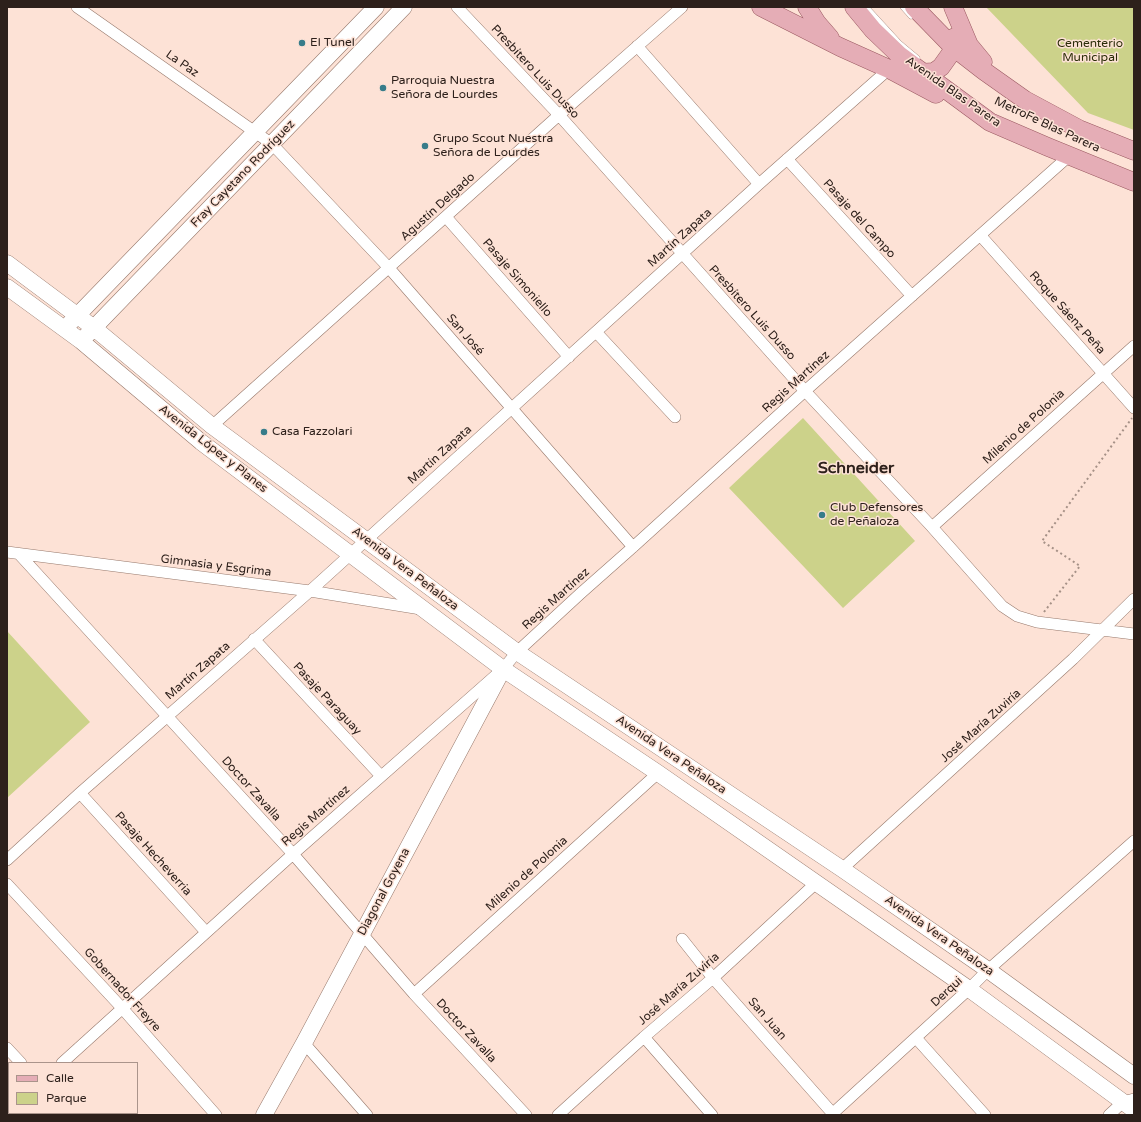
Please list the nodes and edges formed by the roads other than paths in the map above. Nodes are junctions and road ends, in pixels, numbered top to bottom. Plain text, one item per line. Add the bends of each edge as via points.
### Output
1 (77, 7) edge
2 (376, 7) edge
3 (404, 7) edge
4 (457, 7) edge
5 (682, 7) edge
6 (761, 7) edge
7 (807, 7) edge
8 (854, 7) edge
9 (866, 7) edge
10 (903, 7) edge
11 (955, 12) edge
12 (914, 13) edge
13 (637, 46) junction
14 (840, 47) junction
15 (950, 49) junction
16 (890, 69) junction
17 (929, 69) junction
18 (1025, 100) junction
19 (558, 115) junction
20 (990, 122) junction
21 (1054, 123) dead end
22 (255, 131) junction
23 (1078, 136) dead end
24 (272, 144) junction
25 (1134, 151) edge
26 (1070, 156) junction
27 (1134, 156) edge
28 (787, 159) junction
29 (1134, 182) edge
30 (759, 184) junction
31 (446, 217) junction
32 (980, 235) junction
33 (682, 254) junction
34 (7, 263) edge
35 (389, 268) junction
36 (7, 287) edge
37 (912, 296) junction
38 (77, 316) junction
39 (64, 328) junction
40 (94, 328) junction
41 (596, 332) junction
42 (80, 341) junction
43 (1134, 346) edge
44 (569, 357) junction
45 (1103, 374) junction
46 (805, 391) junction
47 (512, 408) junction
48 (1134, 408) edge
49 (674, 417) dead end
50 (212, 426) junction
51 (932, 527) junction
52 (366, 540) junction
53 (633, 547) junction
54 (7, 552) edge
55 (19, 554) junction
56 (350, 554) junction
57 (310, 591) junction
58 (1134, 599) edge
59 (422, 609) junction
60 (1102, 630) junction
61 (1134, 634) edge
62 (254, 639) junction
63 (517, 652) junction
64 (503, 669) junction
65 (167, 715) junction
66 (658, 774) junction
67 (381, 776) junction
68 (80, 793) junction
69 (1134, 841) edge
70 (293, 854) junction
71 (7, 860) edge
72 (842, 869) junction
73 (816, 883) junction
74 (7, 884) edge
75 (206, 932) junction
76 (362, 934) junction
77 (682, 939) dead end
78 (988, 970) junction
79 (713, 978) junction
80 (969, 989) junction
81 (414, 994) junction
82 (122, 1008) junction
83 (644, 1037) junction
84 (916, 1038) junction
85 (304, 1043) junction
86 (7, 1048) edge
87 (20, 1062) edge
88 (63, 1062) edge
89 (1134, 1076) edge
90 (1130, 1104) edge
91 (216, 1115) edge
92 (264, 1115) edge
93 (367, 1115) edge
94 (526, 1115) edge
95 (558, 1115) edge
96 (712, 1115) edge
97 (832, 1115) edge
98 (985, 1115) edge
99 (1109, 1115) edge

1 - 22 street, La Paz
2 - 22 main road, Fray Cayetano Rodríguez
3 - 24 main road, Fray Cayetano Rodríguez
4 - 19 street, Presbítero Luis Dusso
5 - 13 street, Agustín Delgado
6 - 14 main road
7 - 14 main road via 827,36
8 - 17 main road, Avenida Blas Parera via 886,43
9 - 17 lane via 899,43
10 - 12 lane
11 - 15 main road via 956,32
11 - 18 main road via 969,46
12 - 15 main road
13 - 19 street, Agustín Delgado
13 - 30 street
14 - 16 main road
15 - 17 main road via 941,67
15 - 18 main road
15 - 21 lane, MetroFe Blas Parera via 1017,101
16 - 17 main road via 908,73
16 - 20 main road
16 - 28 street, Martín Zapata
17 - 20 main road, Avenida Blas Parera
18 - 25 main road via 1079,129
19 - 31 street, Agustín Delgado
19 - 33 street, Presbítero Luis Dusso
20 - 26 main road, Avenida Blas Parera
22 - 24 street, La Paz
22 - 38 main road, Fray Cayetano Rodríguez
23 - 27 lane, MetroFe Blas Parera
24 - 35 street, San José
24 - 40 main road, Fray Cayetano Rodríguez
26 - 29 main road, Avenida Blas Parera
26 - 32 street, Regis Martínez
28 - 30 street, Martín Zapata
28 - 37 street, Pasaje del Campo
30 - 33 street, Martín Zapata
31 - 35 street, Agustín Delgado
31 - 44 street, Pasaje Simoniello
32 - 37 street, Regis Martínez
32 - 45 street, Roque Sáenz Peña
33 - 41 street, Martín Zapata
33 - 46 street, Presbítero Luis Dusso
34 - 38 main road, Avenida López y Planes
35 - 47 street, San José
35 - 50 street, Agustín Delgado
36 - 39 main road, Avenida López y Planes
37 - 46 street, Regis Martínez
38 - 39 main road, Fray Cayetano Rodríguez
38 - 40 main road, Avenida López y Planes
39 - 42 main road, Avenida López y Planes
40 - 42 main road, Fray Cayetano Rodríguez
40 - 50 main road, Avenida López y Planes
41 - 44 street, Martín Zapata
41 - 49 street
42 - 56 main road, Avenida López y Planes via 201,442
43 - 45 street, Milenio de Polonia
44 - 47 street, Martín Zapata
45 - 48 street, Roque Sáenz Peña
45 - 51 street, Milenio de Polonia
46 - 51 street, Presbítero Luis Dusso
46 - 53 street, Regis Martínez
47 - 52 street, Martín Zapata
47 - 53 street, San José
50 - 52 main road, Avenida Vera Peñaloza
51 - 60 street, Presbítero Luis Dusso via 1002,606 1017,616 1037,622
52 - 56 street, Martín Zapata
52 - 63 main road, Avenida Vera Peñaloza
53 - 63 street, Regis Martínez
54 - 55 street, Gimnasia y Esgrima
55 - 57 street, Gimnasia y Esgrima
55 - 65 street, Doctor Zavalla
56 - 57 street, Martín Zapata
56 - 59 main road, Avenida López y Planes
57 - 59 street, Gimnasia y Esgrima
57 - 62 street, Martín Zapata
58 - 60 street, José María Zuviría
59 - 64 main road, Avenida Vera Peñaloza
60 - 61 street, Presbítero Luis Dusso
60 - 72 street, José María Zuviría via 1068,664
62 - 65 street, Martín Zapata
62 - 67 street, Pasaje Paraguay
63 - 64 street, Regis Martínez
63 - 72 main road, Avenida Vera Peñaloza
64 - 66 main road, Avenida Vera Peñaloza
64 - 67 street, Regis Martínez
64 - 76 main road, Diagonal Goyena
65 - 68 street, Martín Zapata
65 - 70 street, Doctor Zavalla
66 - 73 main road, Avenida Vera Peñaloza
66 - 81 street, Milenio de Polonia
67 - 70 street, Regis Martínez
68 - 71 street, Martín Zapata
68 - 75 street, Pasaje Hecheverria
69 - 78 street, Derqui
70 - 75 street, Regis Martínez
70 - 76 street, Doctor Zavalla
72 - 78 main road, Avenida Vera Peñaloza
73 - 79 street, José María Zuviría
73 - 80 main road, Avenida Vera Peñaloza
74 - 82 street, Gobernador Freyre
75 - 82 street, Regis Martínez
76 - 81 street, Doctor Zavalla
76 - 85 main road, Diagonal Goyena
77 - 79 street, San Juan
78 - 80 street, Derqui
78 - 89 main road, Avenida Vera Peñaloza
79 - 83 street, José María Zuviría
79 - 97 street, San Juan
80 - 84 street, Derqui
80 - 90 main road, Avenida Vera Peñaloza
81 - 94 street, Doctor Zavalla
82 - 88 street, Regis Martínez
82 - 91 street, Gobernador Freyre
83 - 95 street, José María Zuviría
83 - 96 street
84 - 97 street, Derqui
84 - 98 street
85 - 92 main road, Diagonal Goyena
85 - 93 street
86 - 87 street
90 - 99 street

